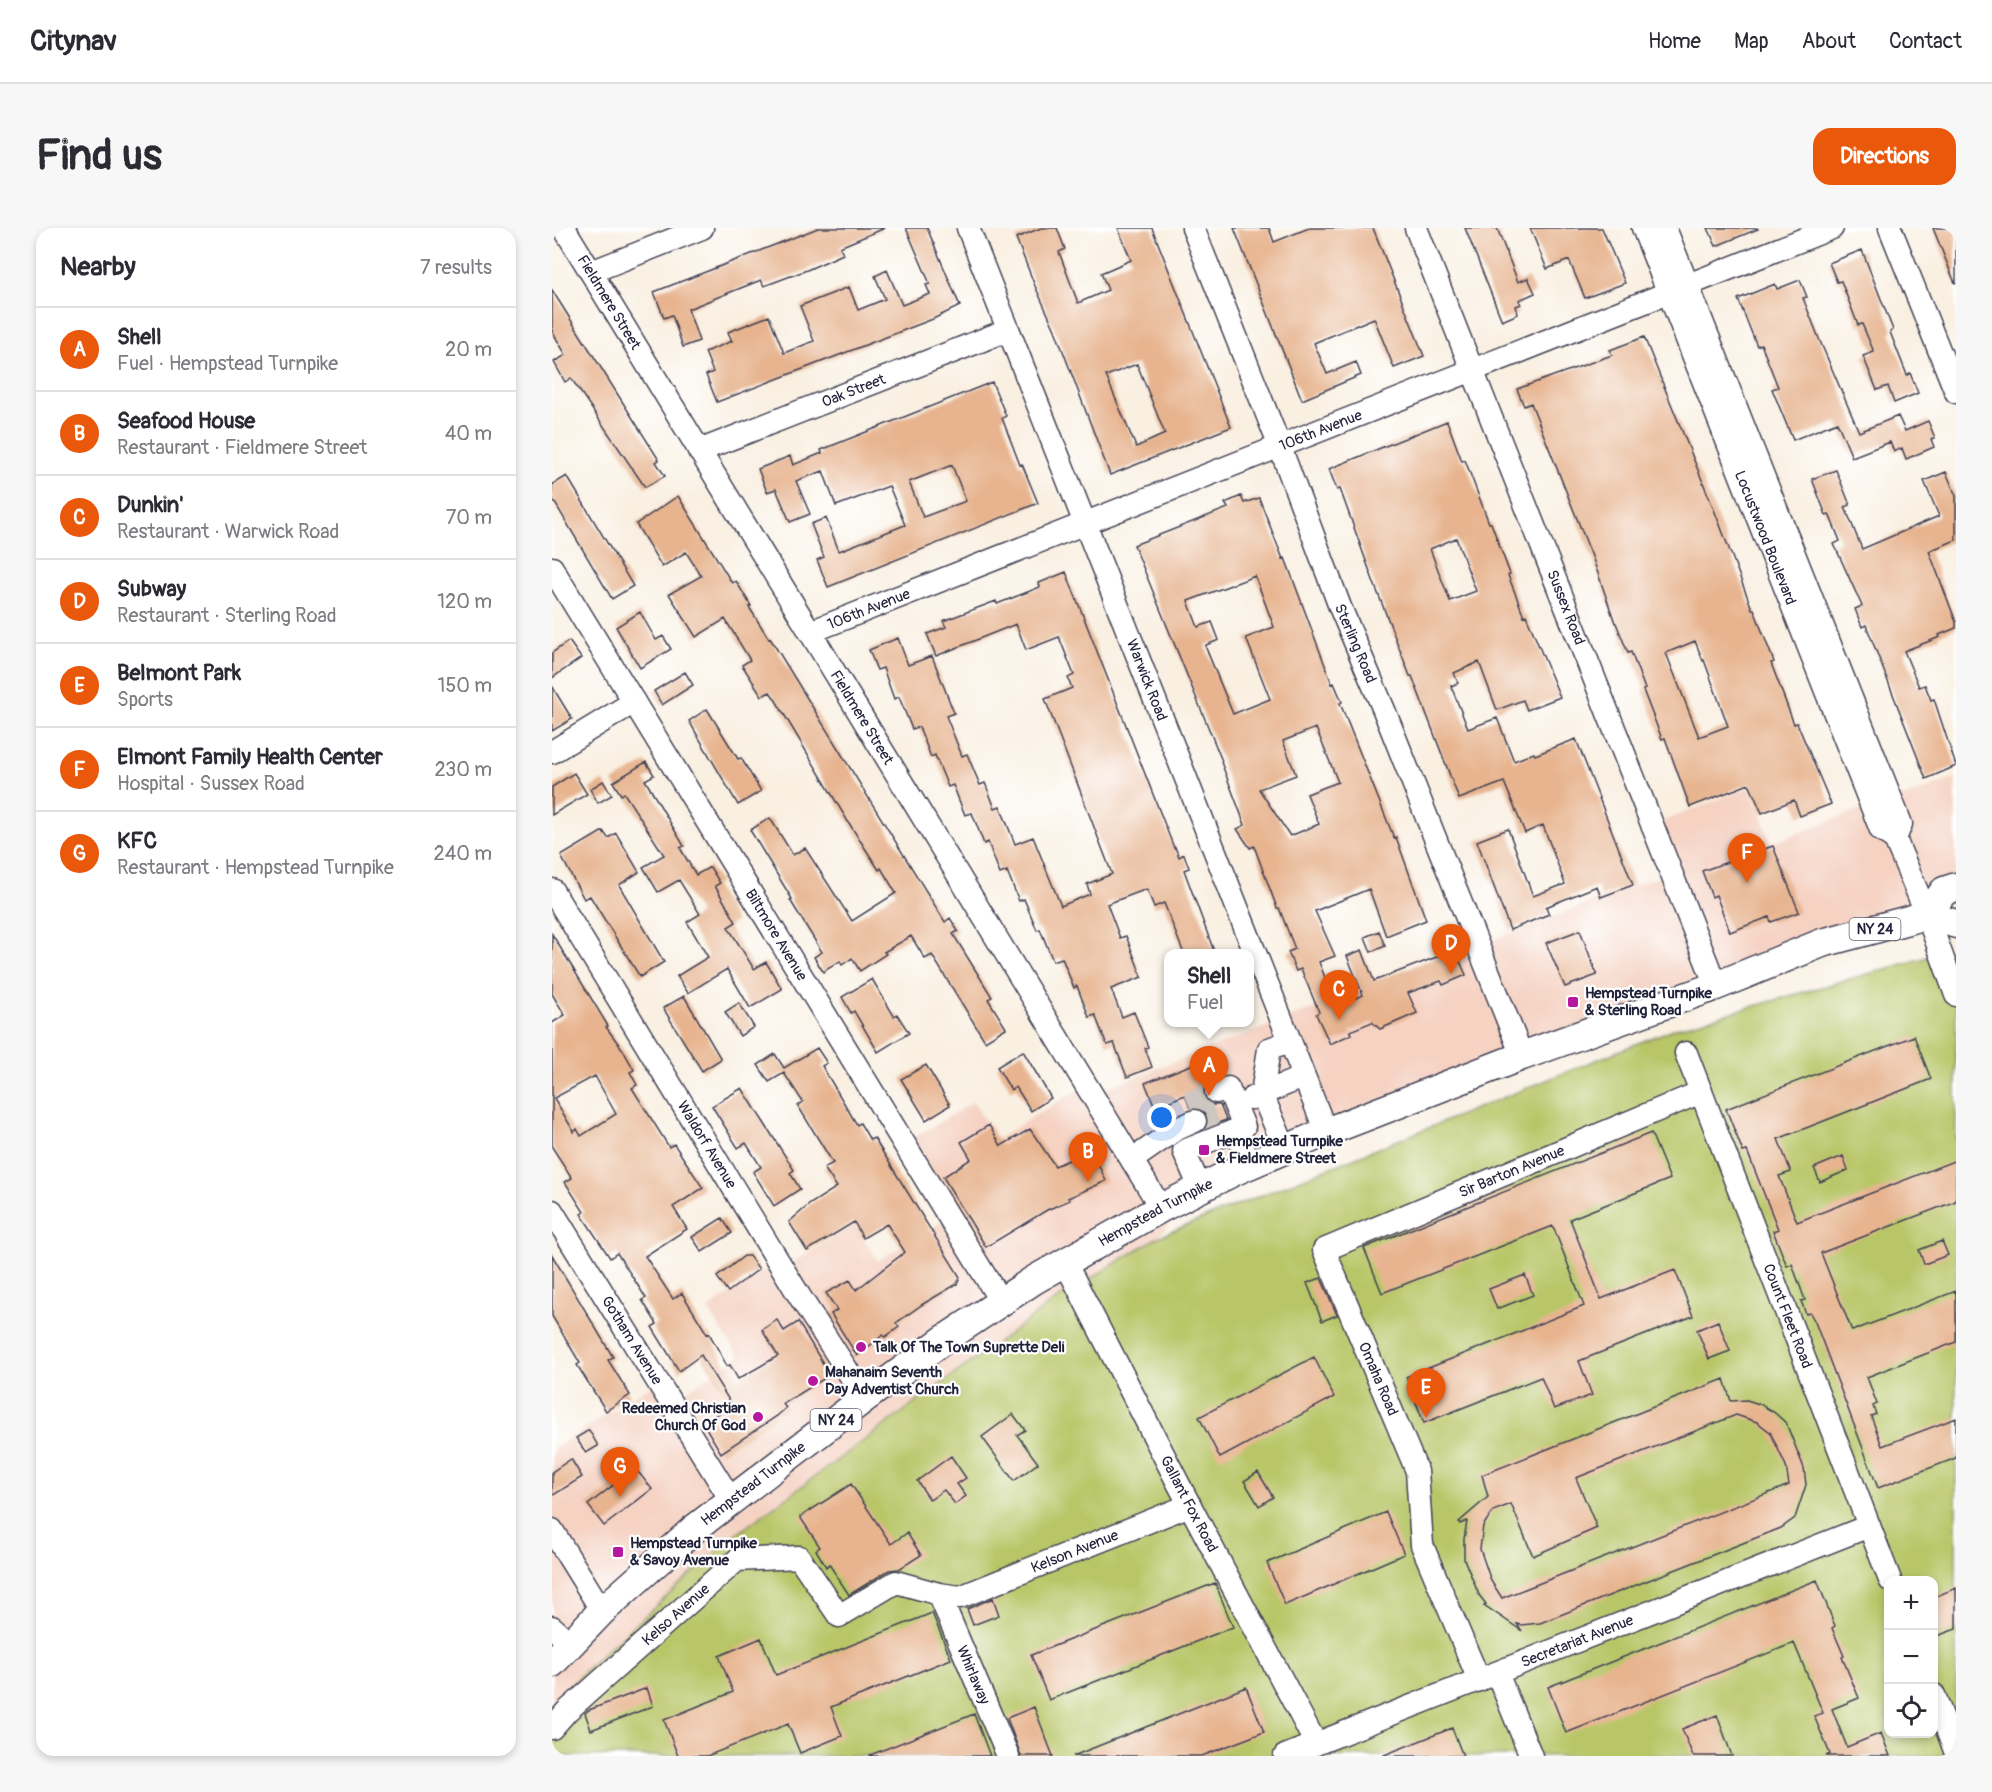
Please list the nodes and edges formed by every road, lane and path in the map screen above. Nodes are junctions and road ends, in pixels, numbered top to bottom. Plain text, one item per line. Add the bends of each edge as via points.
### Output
1 (564, 228) edge
2 (702, 228) edge
3 (968, 228) edge
4 (1193, 228) edge
5 (1416, 228) edge
6 (1644, 228) edge
7 (1665, 228) edge
8 (1832, 228) edge
9 (1890, 228) edge
10 (591, 272) junction
11 (1679, 289) junction
12 (1008, 330) junction
13 (1471, 370) junction
14 (1956, 392) edge
15 (1280, 447) junction
16 (699, 451) junction
17 (1086, 525) junction
18 (552, 568) edge
19 (810, 632) junction
20 (634, 702) junction
21 (552, 752) edge
22 (1956, 887) edge
23 (552, 890) edge
24 (1927, 915) junction
25 (1956, 924) edge
26 (1252, 949) edge
27 (1254, 953) edge
28 (1716, 986) junction
29 (1956, 995) edge
30 (1289, 1042) junction
31 (1686, 1053) dead end
32 (1522, 1056) junction
33 (1303, 1077) junction
34 (1701, 1092) junction
35 (1262, 1094) junction
36 (1235, 1130) junction
37 (1326, 1132) junction
38 (1285, 1149) junction
39 (1184, 1151) junction
40 (1132, 1160) junction
41 (1250, 1165) junction
42 (1200, 1188) junction
43 (1161, 1208) junction
44 (552, 1211) edge
45 (1324, 1250) joint
46 (1065, 1262) junction
47 (1001, 1302) junction
48 (865, 1398) junction
49 (731, 1500) junction
50 (1190, 1506) junction
51 (1869, 1526) junction
52 (552, 1530) edge
53 (1888, 1576) edge
54 (949, 1595) junction
55 (602, 1611) junction
56 (558, 1644) edge
57 (1488, 1676) junction
58 (1938, 1706) edge
59 (552, 1728) edge
60 (1316, 1744) junction
61 (1956, 1753) edge
62 (1008, 1756) edge
63 (1285, 1756) edge
64 (1531, 1756) edge

1 - 10 street, Fieldmere Street
2 - 10 street
3 - 12 street, Warwick Road
4 - 15 street, Sterling Road
5 - 13 street, Sussex Road
6 - 11 street, Locustwood Boulevard
7 - 11 street, Locustwood Boulevard
8 - 11 street, 106th Avenue
9 - 14 street
10 - 16 street, Fieldmere Street
11 - 13 street, 106th Avenue
11 - 24 street, Locustwood Boulevard via 1801,600 1901,824 1895,839
12 - 16 street, Oak Street
12 - 17 street, Warwick Road
13 - 15 street, 106th Avenue
13 - 28 street, Sussex Road
15 - 17 street, 106th Avenue
15 - 32 street, Sterling Road
16 - 19 street, Fieldmere Street
17 - 19 street, 106th Avenue
17 - 26 street, Warwick Road
18 - 20 street, Biltmore Avenue
19 - 40 street, Fieldmere Street
20 - 21 street
20 - 47 street, Biltmore Avenue
22 - 24 main road via 1944,891
23 - 48 street, Waldorf Avenue
24 - 25 main road
24 - 28 main road, Hempstead Turnpike / NY 24 via 1822,943
24 - 29 street, Locustwood Boulevard
27 - 30 street, Warwick Road
28 - 32 main road, Hempstead Turnpike / NY 24
30 - 33 street, Warwick Road
30 - 35 street via 1269,1049
31 - 34 street, Count Fleet Road
32 - 37 main road, Hempstead Turnpike / NY 24
33 - 35 street
33 - 37 street, Warwick Road
34 - 45 street, Sir Barton Avenue
34 - 51 street, Count Fleet Road
35 - 36 street via 1225,1103 1244,1126
35 - 38 street
36 - 39 street
36 - 41 street
37 - 38 main road, Hempstead Turnpike / NY 24
38 - 41 main road, Hempstead Turnpike / NY 24
39 - 40 street via 1186,1118
39 - 42 street
40 - 43 street, Fieldmere Street
41 - 42 main road, Hempstead Turnpike / NY 24
42 - 43 main road, Hempstead Turnpike / NY 24
43 - 46 main road, Hempstead Turnpike / NY 24
44 - 49 street, Gotham Avenue
45 - 57 street, Omaha Road via 1417,1471 1422,1545
46 - 47 main road, Hempstead Turnpike / NY 24
46 - 50 street, Gallant Fox Road
47 - 48 main road, Hempstead Turnpike / NY 24
48 - 49 main road, Hempstead Turnpike / NY 24
49 - 55 main road, Hempstead Turnpike / NY 24
50 - 54 street, Kelson Avenue
50 - 60 street, Gallant Fox Road
51 - 53 street, Count Fleet Road
51 - 57 street, Secretariat Avenue
52 - 55 street
54 - 59 street, Kelso Avenue via 896,1582 839,1616 799,1557 737,1560
54 - 62 street, Whirlaway
55 - 56 main road, Hempstead Turnpike / NY 24
57 - 60 street, Secretariat Avenue
57 - 64 street, Omaha Road
58 - 61 street
60 - 63 street, Secretariat Avenue

